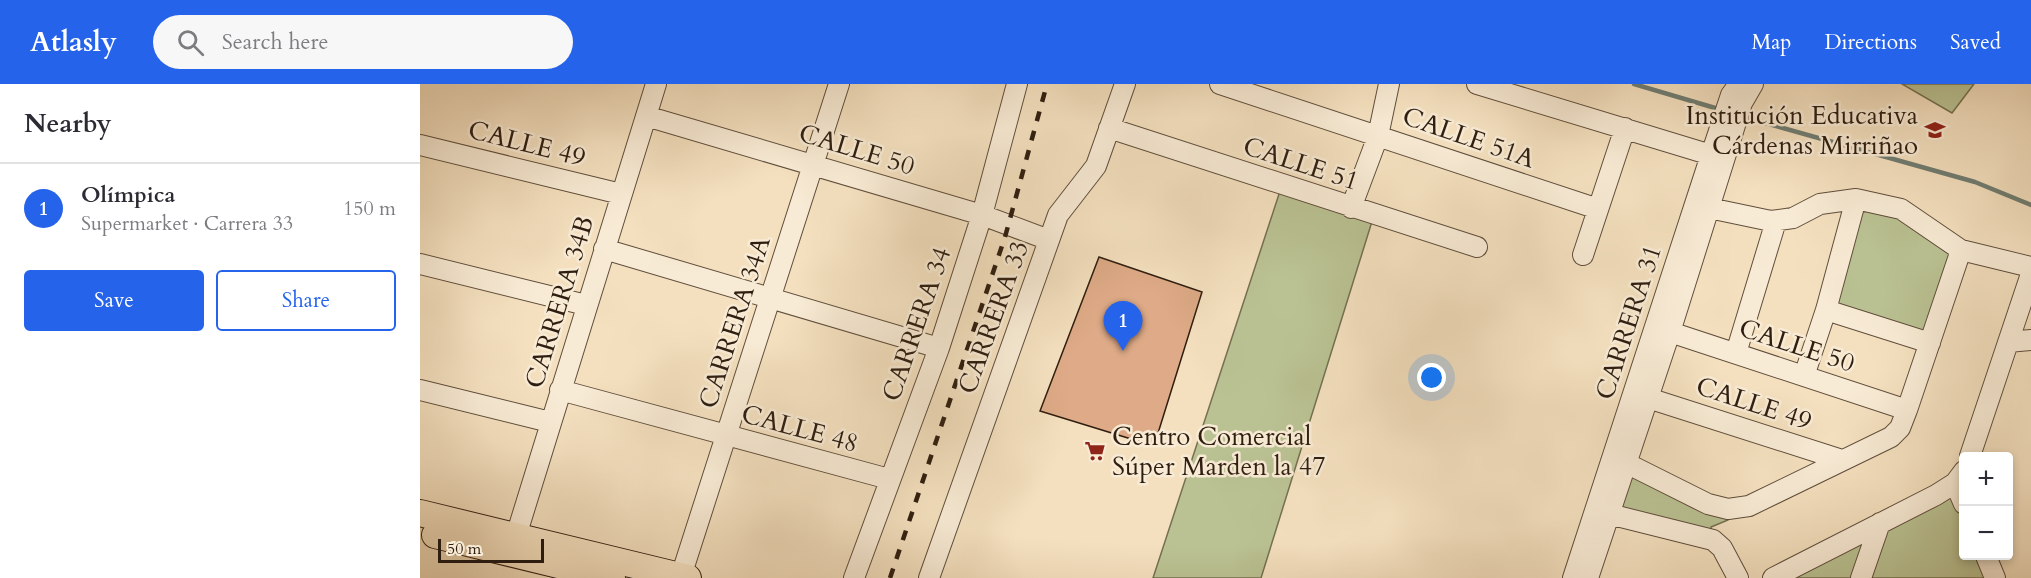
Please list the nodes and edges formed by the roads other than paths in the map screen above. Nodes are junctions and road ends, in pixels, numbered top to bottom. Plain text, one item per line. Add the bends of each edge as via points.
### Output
1 (839, 84) edge
2 (1017, 84) edge
3 (1125, 84) edge
4 (1220, 84) edge
5 (1389, 84) edge
6 (1477, 84) edge
7 (1753, 84) edge
8 (653, 85) edge
9 (1737, 96) edge
10 (646, 116) junction
11 (1109, 128) junction
12 (1625, 128) junction
13 (1378, 136) junction
14 (420, 145) edge
15 (1718, 157) junction
16 (813, 163) junction
17 (621, 194) junction
18 (1856, 199) junction
19 (1351, 208) junction
20 (1709, 208) junction
21 (1598, 209) junction
22 (982, 215) junction
23 (1776, 221) junction
24 (1049, 240) junction
25 (1477, 247) dead end
26 (604, 249) junction
27 (1961, 250) junction
28 (1583, 255) dead end
29 (420, 264) edge
30 (2031, 267) edge
31 (2031, 274) edge
32 (771, 297) junction
33 (586, 306) junction
34 (1826, 310) junction
35 (1670, 332) junction
36 (2031, 340) edge
37 (2008, 342) junction
38 (1930, 343) junction
39 (939, 348) junction
40 (1736, 353) junction
41 (1804, 376) junction
42 (420, 390) edge
43 (560, 390) junction
44 (1648, 398) junction
45 (1903, 419) junction
46 (550, 422) junction
47 (726, 436) junction
48 (1971, 452) edge
49 (1842, 460) junction
50 (1626, 464) junction
51 (1959, 477) edge
52 (889, 479) junction
53 (420, 513) edge
54 (1609, 514) junction
55 (1880, 523) junction
56 (420, 531) edge
57 (516, 536) junction
58 (1988, 560) edge
59 (684, 577) edge
60 (612, 578) edge
61 (854, 578) edge
62 (929, 578) edge
63 (1574, 578) edge
64 (1588, 578) edge
65 (1738, 578) edge
66 (1773, 578) edge
67 (1861, 578) edge
68 (1995, 578) edge

1 - 16 street, CARRERA 34A
2 - 22 street, CARRERA 34
3 - 11 street, CARRERA 33
4 - 13 street, CALLE 51A
5 - 13 street
6 - 12 street
7 - 9 street, CARRERA 31
8 - 10 street, CARRERA 34B
9 - 15 street, CARRERA 31
10 - 16 street, CALLE 50
10 - 17 street, CARRERA 34B
11 - 19 street, CALLE 51
11 - 24 street, CARRERA 33 via 1096,165 1058,215
12 - 15 street
12 - 21 street
13 - 19 street
13 - 21 street, CALLE 51A
14 - 17 street, CALLE 49
15 - 20 street, CARRERA 31
15 - 63 street, CARRERA 31
16 - 22 street, CALLE 50
16 - 32 street, CARRERA 34A
17 - 26 street, CARRERA 34B
18 - 23 street via 1820,204 1793,218
18 - 27 street via 1901,208
18 - 34 street
19 - 25 street, CALLE 51
20 - 23 street
20 - 35 street, CARRERA 31
21 - 28 street
22 - 24 street, CALLE 50
22 - 39 street, CARRERA 34
23 - 40 street
24 - 62 street, CARRERA 33
26 - 32 street
26 - 33 street, CARRERA 34B
27 - 30 street
27 - 38 street
29 - 33 street
31 - 37 street
32 - 39 street
32 - 47 street, CARRERA 34A
33 - 43 street, CARRERA 34B
34 - 38 street
34 - 41 street
35 - 40 street, CALLE 50
35 - 44 street, CARRERA 31
36 - 37 street
37 - 48 street
38 - 45 street
39 - 52 street, CARRERA 34
40 - 41 street, CALLE 50
41 - 45 street, CALLE 50
42 - 46 street
43 - 46 street, CARRERA 34B
43 - 47 street, CALLE 48
44 - 49 street, CALLE 49
44 - 50 street, CARRERA 31
45 - 49 street via 1891,437
46 - 57 street, CARRERA 34B
47 - 52 street, CALLE 48
47 - 59 street, CARRERA 34A
49 - 50 street via 1749,506 1728,509 1708,504
50 - 54 street, CARRERA 31
51 - 55 street
52 - 61 street, CARRERA 34
53 - 57 main road
54 - 64 street, CARRERA 31
54 - 65 street via 1713,540 1722,548
55 - 66 street
55 - 67 street
56 - 60 main road
57 - 59 main road
58 - 68 street

